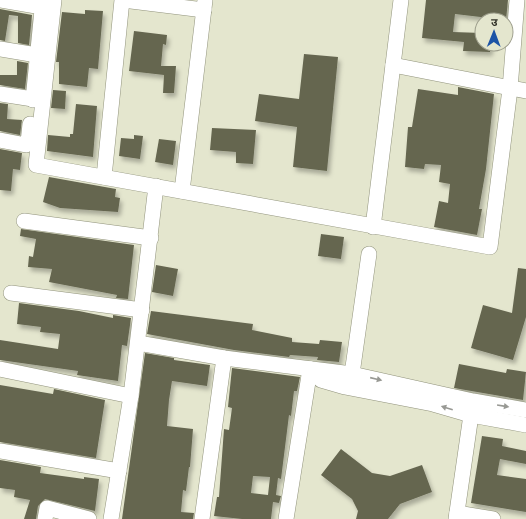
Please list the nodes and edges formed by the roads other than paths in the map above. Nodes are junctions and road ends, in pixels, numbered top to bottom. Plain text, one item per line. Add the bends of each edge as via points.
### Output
1 (0, 0) edge
2 (122, 0) edge
3 (401, 0) edge
4 (46, 2) edge
5 (520, 4) edge
6 (204, 5) edge
7 (0, 48) edge
8 (37, 55) junction
9 (392, 65) junction
10 (510, 89) junction
11 (526, 91) edge
12 (0, 94) edge
13 (33, 100) junction
14 (0, 140) edge
15 (104, 177) junction
16 (156, 186) junction
17 (182, 191) junction
18 (24, 221) dead end
19 (373, 226) junction
20 (151, 238) junction
21 (369, 254) dead end
22 (11, 293) dead end
23 (142, 310) junction
24 (138, 343) junction
25 (224, 358) junction
26 (0, 369) edge
27 (310, 369) junction
28 (352, 374) junction
29 (131, 396) junction
30 (526, 410) edge
31 (471, 415) junction
32 (526, 425) edge
33 (0, 451) edge
34 (119, 471) junction
35 (456, 516) edge
36 (45, 519) edge
37 (89, 519) edge
38 (111, 519) edge
39 (202, 519) edge
40 (286, 519) edge
41 (493, 519) edge

1 - 4 street
2 - 6 street
2 - 15 street
3 - 9 street
4 - 8 street
4 - 15 street via 36,165
5 - 10 street
6 - 17 street
7 - 8 street
8 - 13 street
9 - 10 street
9 - 19 street
10 - 11 street
10 - 19 street via 490,247
12 - 13 street
13 - 14 street via 28,143 22,145
15 - 16 street
16 - 17 street
16 - 20 street
17 - 19 street
18 - 20 street
20 - 23 street
21 - 28 street
22 - 23 street
23 - 24 street
24 - 25 street
24 - 29 street
25 - 27 street
25 - 39 street
26 - 29 street
27 - 28 street
31 -> 27 street via 433,404 321,380
27 - 40 street
28 -> 30 street
29 - 34 street
31 - 32 street
31 - 35 street
33 - 34 street
34 - 38 street
35 - 41 street
36 - 37 street via 47,508

